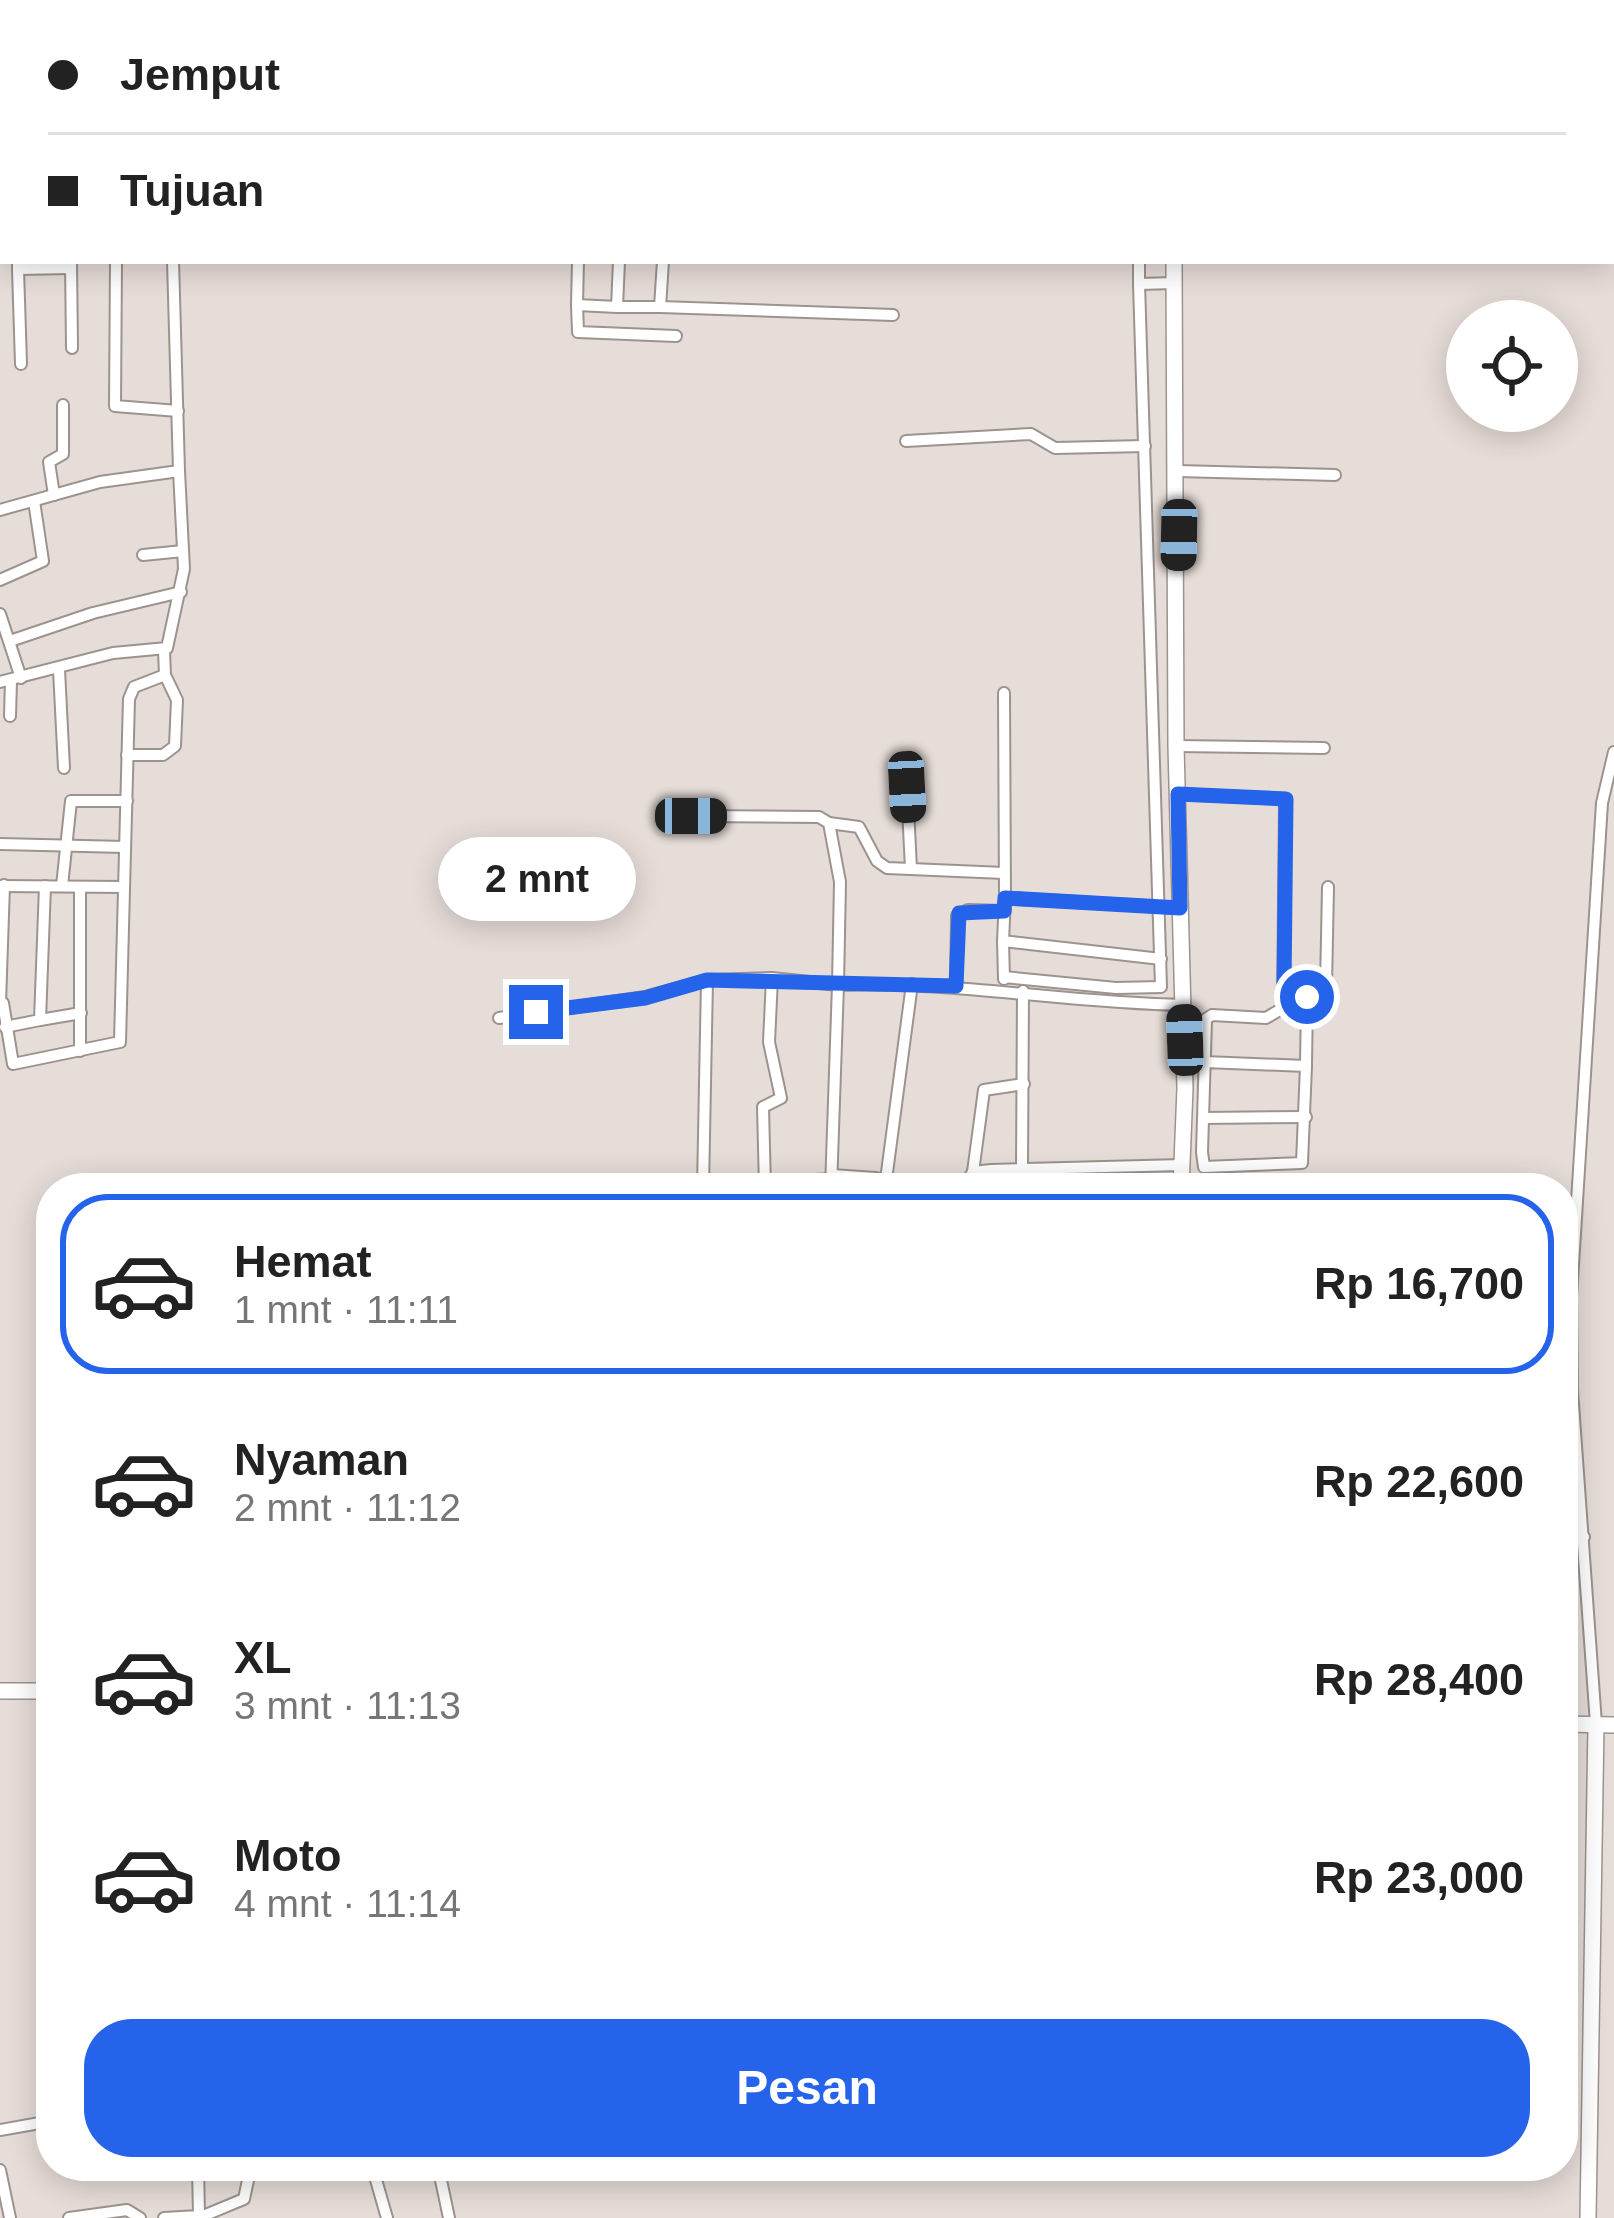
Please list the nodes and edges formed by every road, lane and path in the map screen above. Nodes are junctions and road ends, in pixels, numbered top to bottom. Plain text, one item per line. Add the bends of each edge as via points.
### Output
1 (116, 264) edge
2 (173, 264) edge
3 (578, 264) edge
4 (619, 264) edge
5 (663, 264) edge
6 (1141, 264) edge
7 (1172, 264) edge
8 (18, 265) edge
9 (71, 265) edge
10 (1156, 283) junction
11 (577, 305) junction
12 (617, 307) junction
13 (661, 307) junction
14 (893, 315) dead end
15 (676, 336) dead end
16 (72, 348) dead end
17 (21, 364) dead end
18 (63, 405) dead end
19 (178, 411) junction
20 (906, 441) dead end
21 (1145, 446) junction
22 (179, 471) junction
23 (1178, 471) junction
24 (1335, 476) dead end
25 (54, 495) junction
26 (34, 501) junction
27 (0, 509) edge
28 (183, 551) junction
29 (142, 555) dead end
30 (0, 580) edge
31 (181, 592) junction
32 (0, 614) edge
33 (10, 641) junction
34 (164, 651) junction
35 (58, 670) junction
36 (165, 676) junction
37 (11, 680) edge
38 (1177, 690) junction
39 (1154, 691) junction
40 (1004, 693) dead end
41 (10, 716) dead end
42 (1178, 746) junction
43 (1324, 748) dead end
44 (1614, 752) edge
45 (128, 755) junction
46 (64, 768) dead end
47 (907, 787) dead end
48 (1182, 794) junction
49 (127, 801) junction
50 (1179, 815) junction
51 (691, 816) dead end
52 (1158, 816) junction
53 (829, 823) junction
54 (0, 844) edge
55 (65, 846) junction
56 (125, 848) junction
57 (911, 869) junction
58 (1004, 873) junction
59 (2, 885) edge
60 (45, 886) junction
61 (62, 886) junction
62 (80, 887) junction
63 (124, 887) junction
64 (1328, 887) dead end
65 (1005, 904) junction
66 (1162, 907) junction
67 (1180, 908) junction
68 (1003, 941) junction
69 (1161, 959) junction
70 (772, 978) junction
71 (707, 980) junction
72 (1004, 983) junction
73 (912, 984) junction
74 (838, 985) junction
75 (956, 986) junction
76 (1284, 988) junction
77 (1023, 991) junction
78 (1306, 994) junction
79 (1, 1003) edge
80 (1183, 1005) junction
81 (81, 1013) junction
82 (499, 1018) dead end
83 (40, 1020) junction
84 (5, 1027) junction
85 (1194, 1041) junction
86 (80, 1051) junction
87 (1205, 1062) junction
88 (1306, 1066) junction
89 (1024, 1084) junction
90 (1193, 1088) junction
91 (1306, 1117) junction
92 (1203, 1118) junction
93 (1183, 1165) junction
94 (1204, 1167) junction
95 (1022, 1169) junction
96 (974, 1172) joint
97 (703, 1173) edge
98 (765, 1173) edge
99 (831, 1173) edge
100 (887, 1173) edge
101 (1182, 1173) edge
102 (1204, 1173) edge
103 (1578, 1188) edge
104 (1578, 1464) edge
105 (1578, 1537) edge
106 (1584, 1537) junction
107 (0, 1691) edge
108 (36, 1691) edge
109 (1605, 1725) edge
110 (36, 2124) edge
111 (0, 2130) edge
112 (0, 2170) edge
113 (198, 2181) edge
114 (248, 2181) edge
115 (379, 2181) edge
116 (442, 2181) edge
117 (198, 2217) edge
118 (10, 2218) edge
119 (69, 2218) edge
120 (140, 2218) edge
121 (164, 2218) edge
122 (387, 2218) edge
123 (449, 2218) edge
124 (1590, 2218) edge

1 - 19 street via 115,406
2 - 19 street
3 - 11 street
4 - 12 street
5 - 13 street
6 - 10 street
7 - 10 street
8 - 9 street
8 - 17 street
9 - 16 street
10 - 21 street
10 - 23 street
11 - 12 street
11 - 15 street via 578,332
12 - 13 street
13 - 14 street
18 - 25 street via 63,454 49,462
19 - 22 street
20 - 21 street via 1030,434 1055,448
21 - 39 street
22 - 25 street
22 - 28 street
23 - 24 street
23 - 38 street
25 - 26 street
26 - 27 street
26 - 30 street via 43,561
28 - 29 street
28 - 31 street
31 - 33 street
31 - 34 street
32 - 33 street
33 - 37 street
34 - 35 street via 113,653
34 - 36 street
35 - 37 street
35 - 46 street
36 - 45 street via 130,692
36 - 45 street via 177,700 173,750
37 - 41 street
38 - 39 street
38 - 42 street
39 - 52 street
40 - 58 street
42 - 43 street
42 - 48 street
44 - 103 street via 1601,825
45 - 49 street
47 - 57 street
48 - 50 street
48 - 76 street via 1286,799
49 - 55 street via 71,801
49 - 56 street
50 - 52 street
50 - 67 street
51 - 53 street
52 - 66 street
53 - 57 street via 859,827 877,861
53 - 74 street via 840,882
54 - 55 street
55 - 56 street
55 - 61 street
56 - 63 street
57 - 58 street
58 - 65 street
59 - 60 street
59 - 79 street
60 - 61 street
60 - 83 street
61 - 62 street
62 - 63 street
62 - 81 street
63 - 86 street via 122,1037 116,1046
64 - 78 street via 1326,986
65 - 66 street
65 - 68 street
65 - 75 street via 957,916
66 - 67 street
66 - 69 street
67 - 80 street
68 - 69 street
68 - 72 street
69 - 72 street via 1156,990
70 - 71 street
70 - 74 street
70 - 98 street via 769,1042 781,1098 764,1107
71 - 82 street via 645,998
71 - 97 street
72 - 75 street
72 - 77 street
73 - 74 street
73 - 75 street
73 - 100 street
74 - 99 street
76 - 78 street
76 - 85 street via 1280,1014 1212,1015
77 - 80 street
77 - 89 street
78 - 88 street
79 - 84 street
80 - 85 street
81 - 83 street
81 - 86 street
83 - 84 street
84 - 86 street via 13,1064
85 - 87 street
85 - 90 street
87 - 88 street
87 - 90 street
88 - 91 street
89 - 95 street
89 - 96 street via 984,1090
90 - 92 street
90 - 93 street
91 - 92 street
91 - 94 street via 1300,1164
92 - 94 street
93 - 95 street
93 - 101 street
94 - 102 street
95 - 96 street
104 - 106 street
105 - 106 street
106 - 109 street
107 - 108 street
109 - 124 street
110 - 111 street
112 - 118 street
113 - 117 street
114 - 117 street via 244,2199
115 - 122 street
116 - 123 street
117 - 121 street
119 - 120 street via 127,2210

